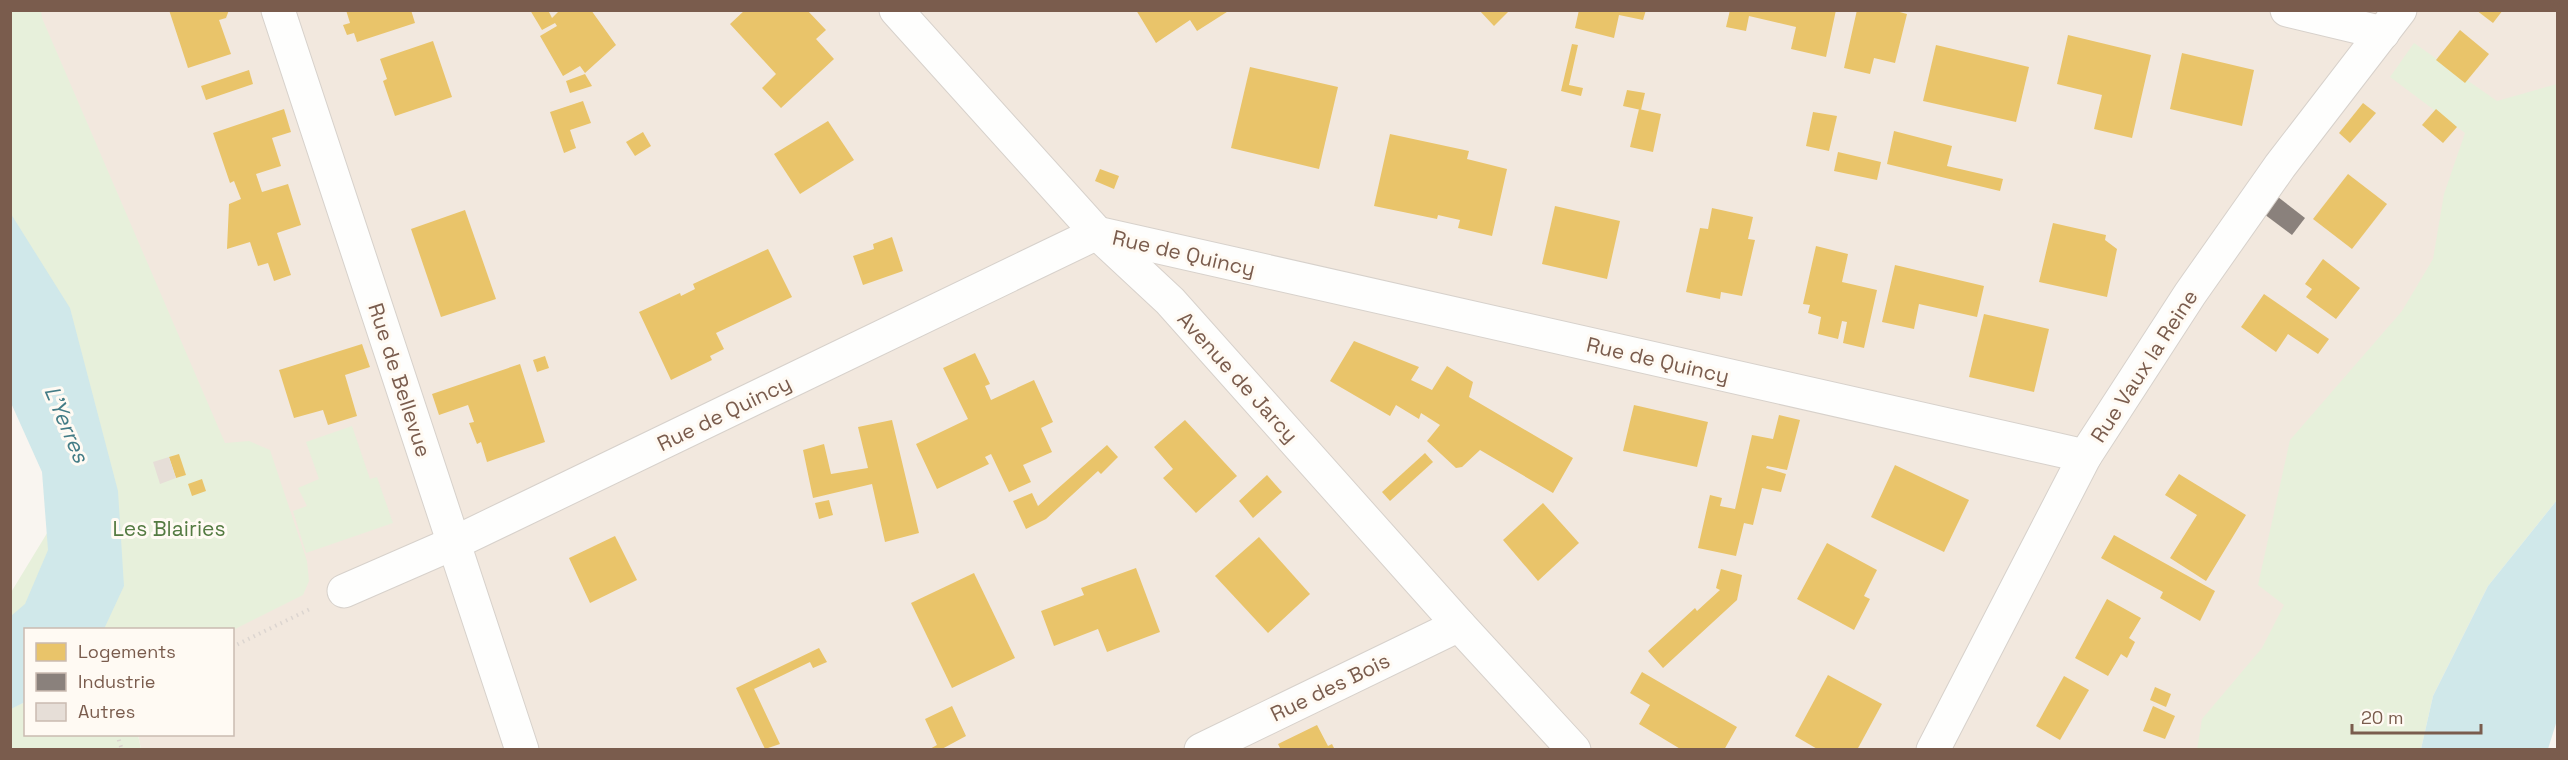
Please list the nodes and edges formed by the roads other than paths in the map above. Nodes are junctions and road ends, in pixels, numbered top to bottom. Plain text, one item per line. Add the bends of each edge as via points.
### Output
1 (278, 10) edge
2 (896, 10) edge
3 (2286, 10) edge
4 (2392, 22) edge
5 (1097, 233) junction
6 (2085, 456) junction
7 (454, 543) junction
8 (344, 591) road end
9 (1459, 625) junction
10 (522, 750) edge
11 (1202, 750) edge
12 (1574, 750) edge
13 (1933, 750) edge

1 - 7 street, Rue de Bellevue
2 - 5 street, Avenue de Jarcy
3 - 4 street
4 - 6 street, Rue Vaux la Reine via 2273,176 2190,294
5 - 6 street, Rue de Quincy
5 - 7 street, Rue de Quincy
5 - 9 street, Avenue de Jarcy via 1170,301
6 - 13 street, Rue Vaux la Reine
7 - 8 street, Rue de Quincy
7 - 10 street, Rue de Bellevue
9 - 11 street, Rue des Bois
9 - 12 street, Avenue de Jarcy

